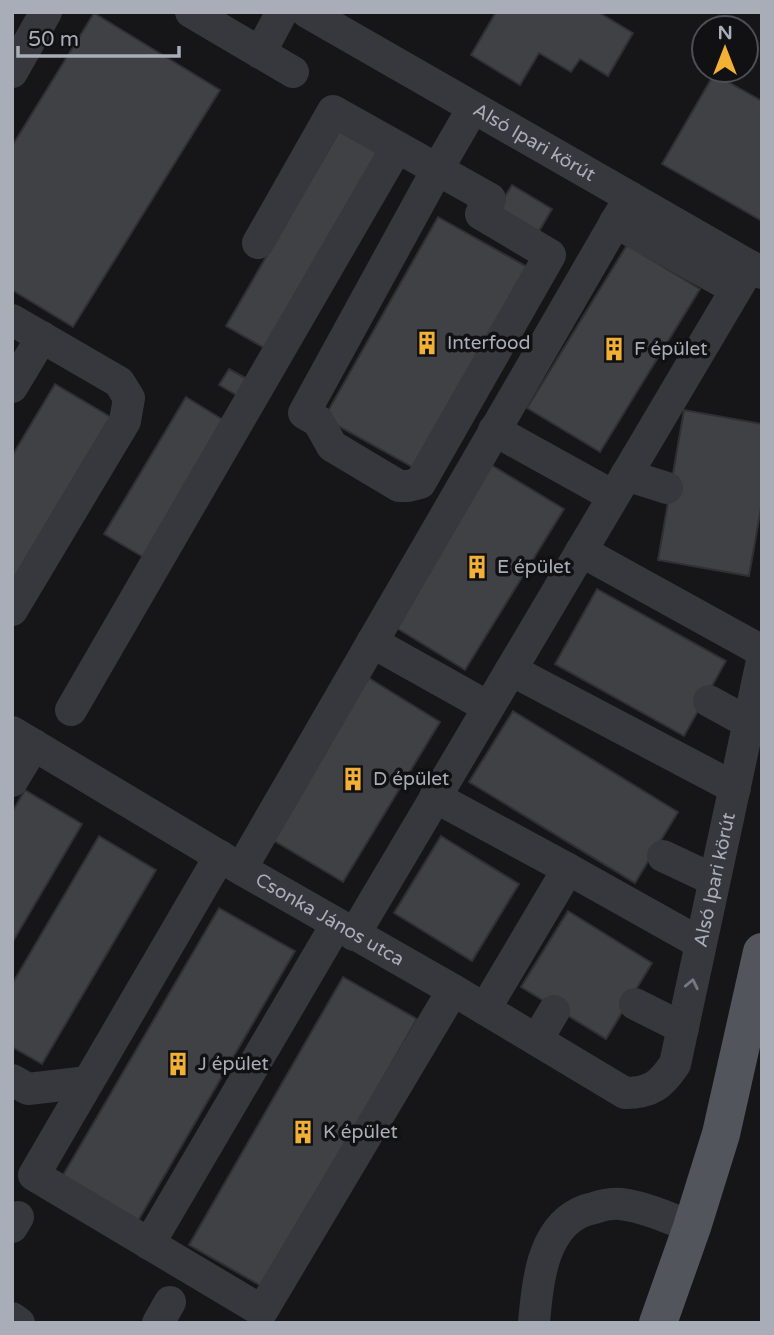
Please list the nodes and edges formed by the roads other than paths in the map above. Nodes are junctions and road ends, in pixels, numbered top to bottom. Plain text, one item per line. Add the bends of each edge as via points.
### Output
1 (46, 12) edge
2 (191, 12) edge
3 (282, 12) edge
4 (307, 12) edge
5 (260, 53) junction
6 (12, 72) edge
7 (293, 72) dead end
8 (473, 108) junction
9 (397, 147) junction
10 (438, 170) junction
11 (622, 210) junction
12 (258, 243) dead end
13 (749, 276) edge
14 (12, 320) edge
15 (42, 337) junction
16 (12, 387) edge
17 (494, 430) junction
18 (620, 486) junction
19 (667, 488) dead end
20 (581, 551) junction
21 (12, 610) edge
22 (372, 642) junction
23 (762, 651) edge
24 (762, 661) edge
25 (511, 670) junction
26 (709, 701) dead end
27 (488, 707) junction
28 (71, 710) dead end
29 (749, 723) junction
30 (19, 740) edge
31 (12, 781) edge
32 (735, 788) junction
33 (435, 797) junction
34 (663, 856) dead end
35 (230, 862) junction
36 (568, 869) junction
37 (714, 880) junction
38 (345, 930) junction
39 (700, 943) junction
40 (762, 952) edge
41 (453, 990) junction
42 (635, 1004) dead end
43 (485, 1009) junction
44 (554, 1011) dead end
45 (682, 1028) junction
46 (537, 1040) junction
47 (12, 1080) edge
48 (88, 1082) junction
49 (650, 1089) joint
50 (692, 1227) junction
51 (149, 1244) junction
52 (12, 1318) edge
53 (19, 1323) edge
54 (534, 1323) edge
55 (657, 1323) edge

1 - 6 street
2 - 5 street
3 - 5 street
4 - 8 street, Alsó Ipari körút
5 - 7 street
8 - 10 street
8 - 11 street, Alsó Ipari körút
9 - 10 street
9 - 12 street via 332,111
9 - 28 street
10 - 10 street via 304,413 318,421 332,446 399,486 421,483 550,255 481,214 490,199
11 - 13 street, Alsó Ipari körút
11 - 17 street
13 - 18 street
14 - 15 street
15 - 16 street
15 - 21 street via 119,382 129,398 128,408 125,421
17 - 18 street
17 - 22 street
18 - 19 street
18 - 20 street
20 - 23 street
20 - 25 street
22 - 27 street
22 - 35 street
24 - 29 street, Alsó Ipari körút
25 - 27 street
25 - 32 street
26 - 29 street
27 - 33 street
29 - 32 street, Alsó Ipari körút
30 - 31 street
30 - 35 street, Csonka János utca
32 - 37 street, Alsó Ipari körút
33 - 36 street
33 - 38 street
34 - 37 street
35 - 38 street, Csonka János utca
35 - 48 street
36 - 39 street
36 - 43 street
37 - 39 street, Alsó Ipari körút
38 - 41 street, Csonka János utca
38 - 51 street
45 -> 39 street, Alsó Ipari körút
40 - 50 main road via 721,1134
41 - 43 street, Csonka János utca
41 - 51 street via 262,1311
42 - 45 street
43 - 46 street, Csonka János utca
44 - 46 street
45 - 49 street, Alsó Ipari körút via 675,1064
46 - 49 street, Csonka János utca via 625,1093
47 - 48 street via 28,1089
48 - 51 street via 34,1175
50 - 54 street via 624,1205 578,1213 553,1238 544,1258
50 - 55 main road
52 - 53 street

